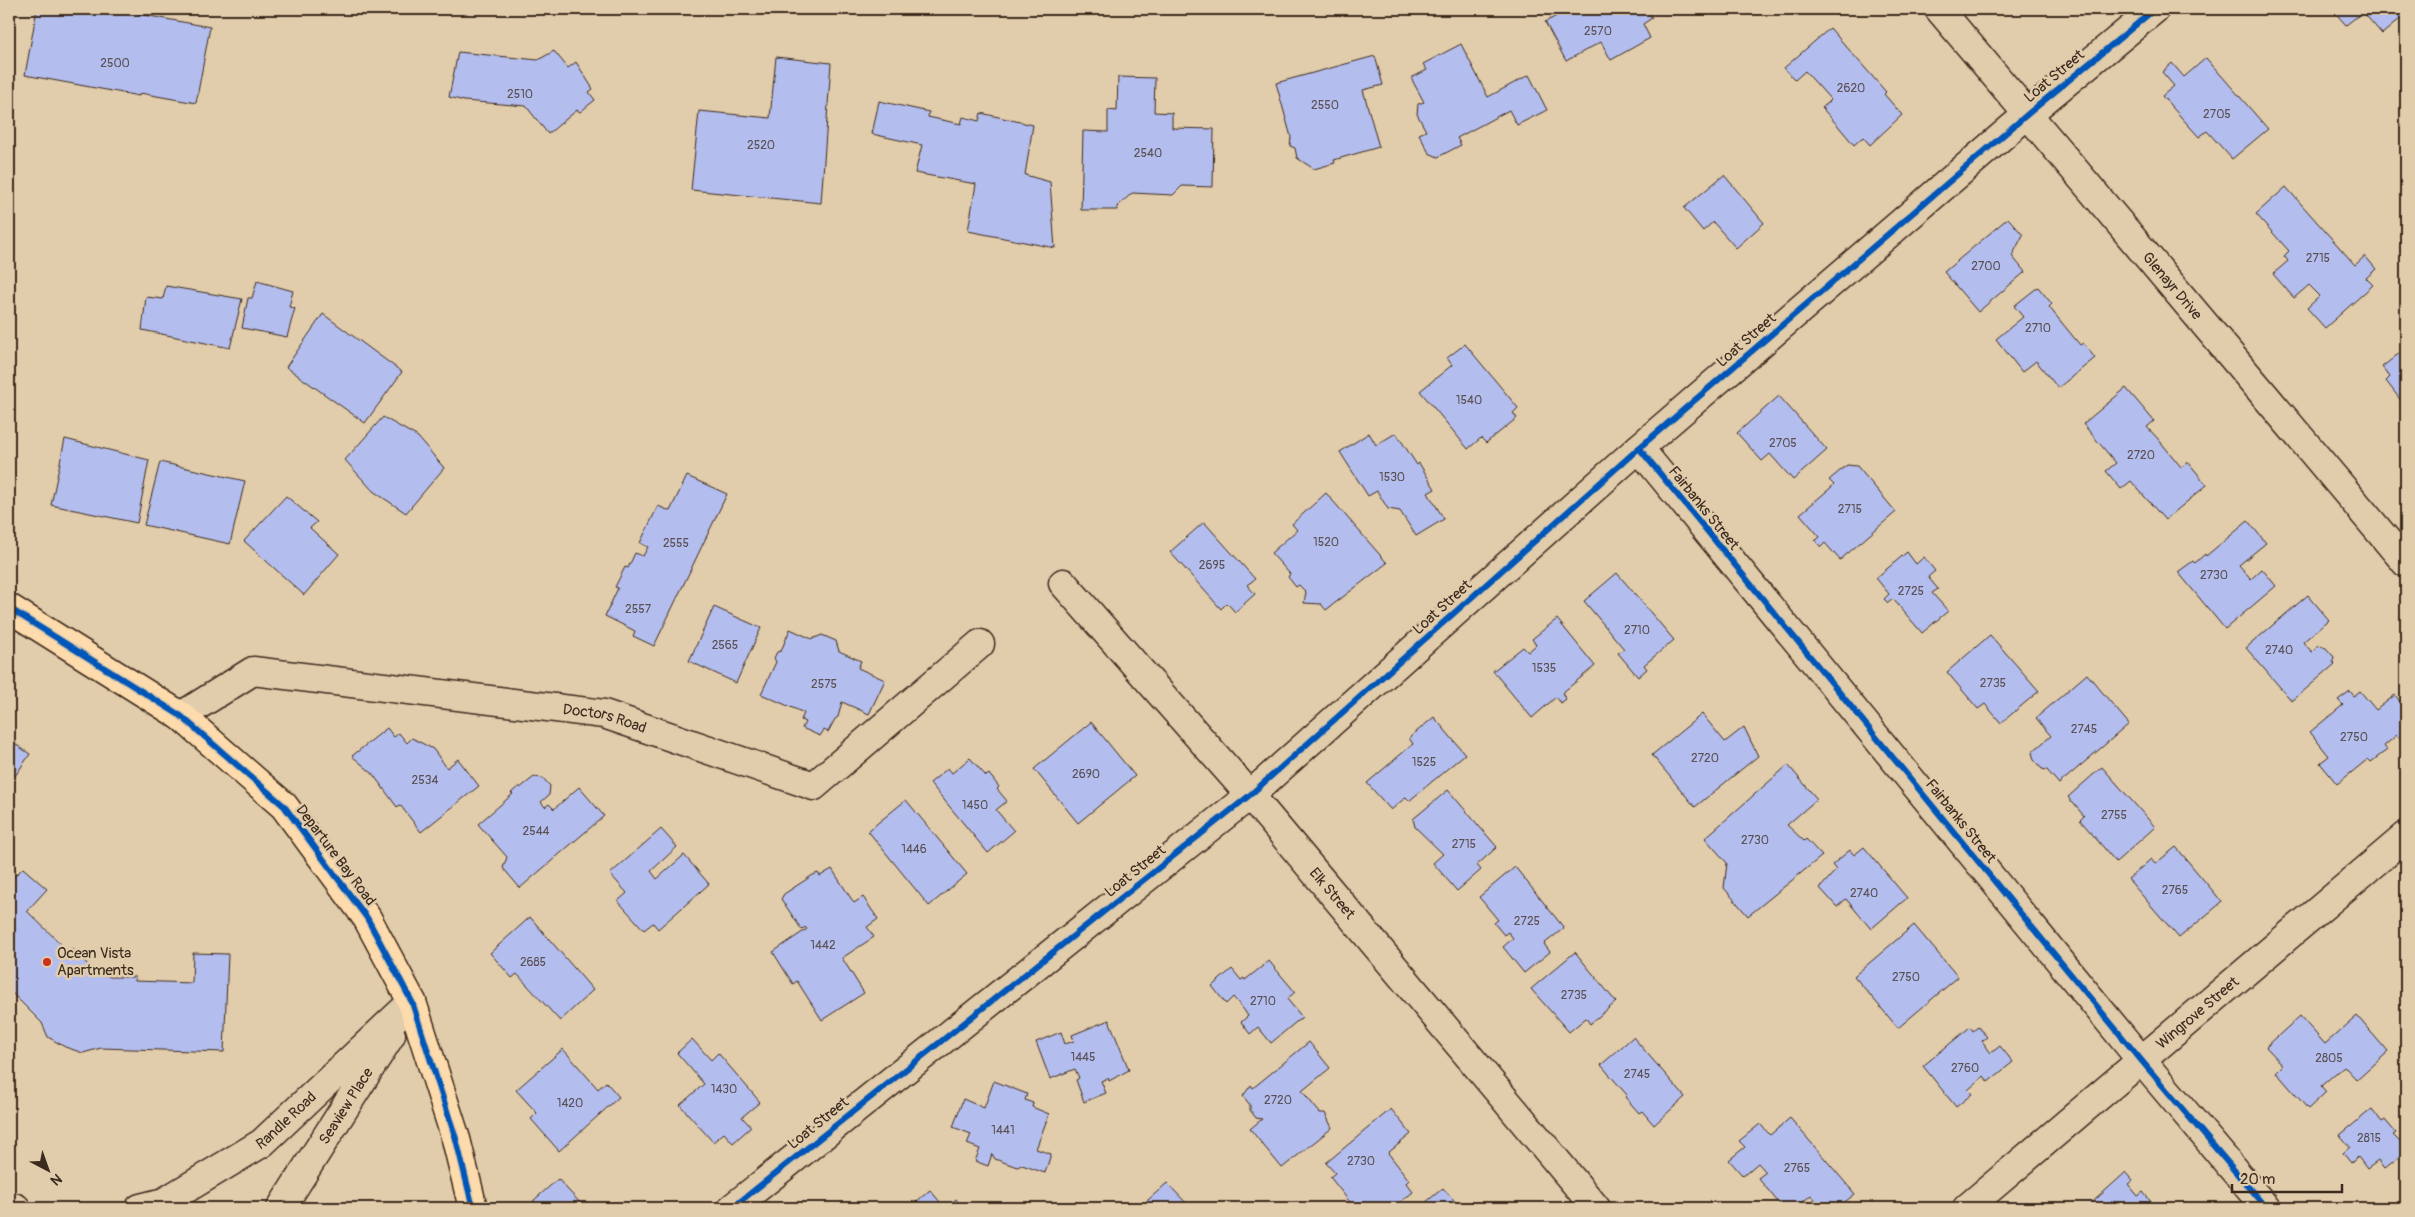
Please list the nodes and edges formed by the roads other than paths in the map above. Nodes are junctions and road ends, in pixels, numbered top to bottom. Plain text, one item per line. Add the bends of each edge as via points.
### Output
1 (1939, 9) edge
2 (2155, 9) edge
3 (2029, 113) junction
4 (1639, 448) junction
5 (2406, 563) edge
6 (1063, 584) dead end
7 (9, 608) edge
8 (980, 644) dead end
9 (181, 716) junction
10 (1250, 795) junction
11 (2406, 836) edge
12 (412, 1002) junction
13 (2141, 1060) junction
14 (9, 1206) edge
15 (16, 1208) edge
16 (140, 1208) edge
17 (281, 1208) edge
18 (472, 1208) edge
19 (732, 1208) edge
20 (1596, 1208) edge
21 (1967, 1208) edge
22 (2266, 1208) edge

1 - 3 street, Glenayr Drive
2 - 3 street, Loat Street
3 - 4 street, Loat Street
3 - 5 street, Glenayr Drive
4 - 10 street, Loat Street
4 - 13 street, Fairbanks Street
6 - 10 street, Elk Street
7 - 9 main road, Departure Bay Road
8 - 9 street, Doctors Road via 814,786 604,714 253,671
9 - 12 main road, Departure Bay Road via 284,806 368,918
10 - 19 street, Loat Street
10 - 20 street, Elk Street
11 - 13 street, Wingrove Street
12 - 16 street, Randle Road via 262,1143 164,1202
12 - 17 street, Seaview Place
12 - 18 main road, Departure Bay Road via 456,1139
13 - 21 street, Wingrove Street
13 - 22 street, Fairbanks Street
14 - 15 street

